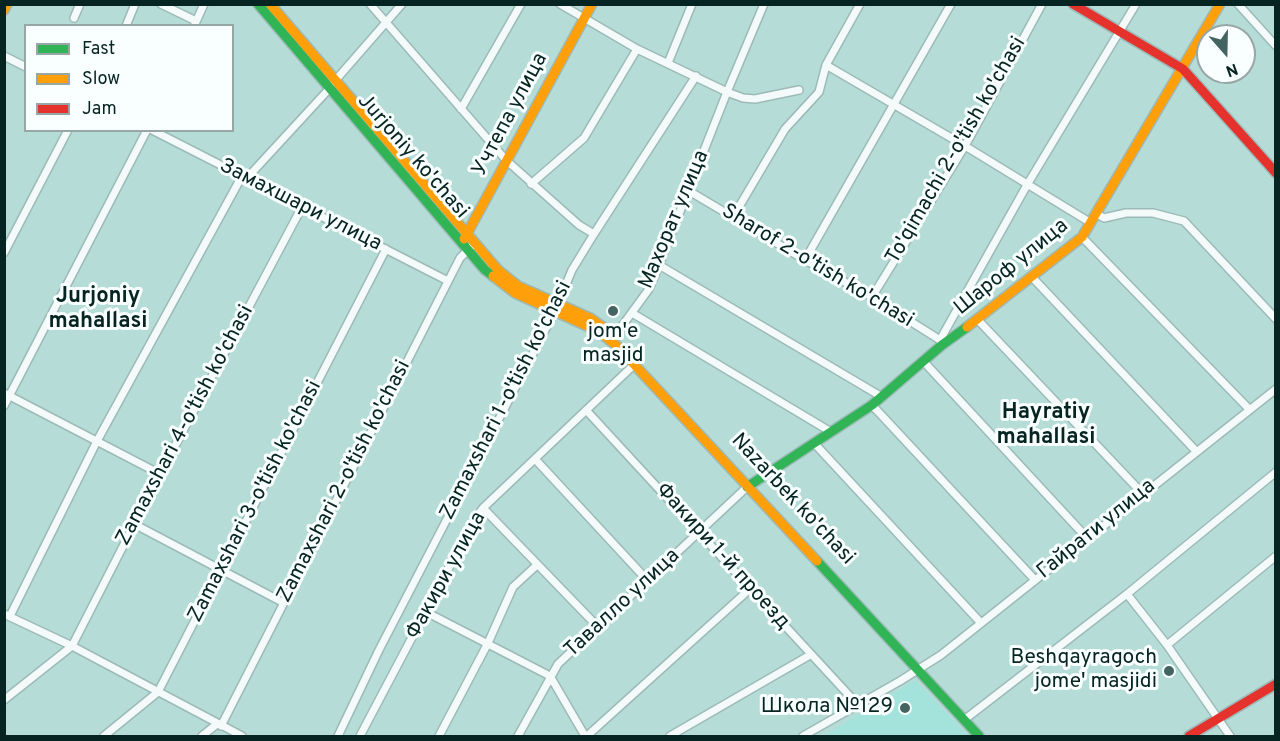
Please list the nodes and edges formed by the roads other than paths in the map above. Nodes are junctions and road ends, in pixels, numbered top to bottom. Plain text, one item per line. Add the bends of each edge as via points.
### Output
1 (7, 4) edge
2 (80, 4) edge
3 (135, 4) edge
4 (161, 4) edge
5 (204, 4) edge
6 (258, 4) edge
7 (270, 4) edge
8 (370, 4) edge
9 (402, 4) edge
10 (520, 4) edge
11 (560, 4) edge
12 (592, 4) edge
13 (692, 4) edge
14 (764, 4) edge
15 (860, 4) edge
16 (951, 4) edge
17 (1042, 4) edge
18 (1073, 4) edge
19 (1136, 4) edge
20 (1220, 4) edge
21 (1238, 4) edge
22 (4, 10) edge
23 (74, 18) dead end
24 (585, 18) junction
25 (195, 23) edge
26 (386, 23) junction
27 (127, 24) edge
28 (1120, 32) junction
29 (1275, 46) edge
30 (637, 49) junction
31 (4, 56) edge
32 (668, 63) junction
33 (24, 65) edge
34 (826, 65) junction
35 (1184, 69) junction
36 (696, 76) junction
37 (332, 85) junction
38 (800, 90) dead end
39 (727, 92) junction
40 (894, 105) junction
41 (461, 109) junction
42 (67, 132) edge
43 (148, 132) edge
44 (153, 132) edge
45 (965, 146) junction
46 (506, 160) junction
47 (1275, 173) edge
48 (244, 177) junction
49 (531, 184) junction
50 (1027, 185) junction
51 (689, 191) junction
52 (302, 207) junction
53 (1097, 214) junction
54 (733, 217) junction
55 (1091, 223) junction
56 (594, 234) junction
57 (1082, 237) junction
58 (468, 242) junction
59 (386, 249) junction
60 (4, 253) edge
61 (805, 260) junction
62 (659, 265) junction
63 (1032, 277) junction
64 (448, 281) junction
65 (872, 297) junction
66 (557, 308) junction
67 (632, 313) junction
68 (1275, 319) edge
69 (978, 320) junction
70 (613, 338) junction
71 (941, 343) junction
72 (924, 362) junction
73 (636, 363) junction
74 (1275, 389) edge
75 (7, 395) edge
76 (882, 396) junction
77 (872, 405) junction
78 (4, 406) edge
79 (1249, 409) junction
80 (586, 410) junction
81 (831, 432) junction
82 (97, 441) junction
83 (814, 443) junction
84 (1196, 451) junction
85 (535, 459) junction
86 (1275, 472) edge
87 (160, 474) junction
88 (750, 485) junction
89 (1142, 493) junction
90 (483, 508) junction
91 (134, 524) junction
92 (700, 532) junction
93 (1088, 538) junction
94 (1275, 556) edge
95 (537, 565) junction
96 (222, 571) junction
97 (1035, 580) junction
98 (648, 581) junction
99 (751, 588) junction
100 (1127, 594) junction
101 (284, 603) junction
102 (426, 612) junction
103 (7, 615) edge
104 (981, 622) junction
105 (598, 627) junction
106 (488, 643) junction
107 (1167, 645) junction
108 (72, 646) junction
109 (810, 655) junction
110 (920, 669) junction
111 (550, 676) junction
112 (1275, 684) edge
113 (158, 692) junction
114 (1275, 693) edge
115 (4, 700) edge
116 (858, 705) junction
117 (967, 718) junction
118 (1219, 722) junction
119 (219, 725) junction
120 (364, 735) edge
121 (104, 736) edge
122 (202, 736) edge
123 (242, 736) edge
124 (338, 736) edge
125 (439, 736) edge
126 (518, 736) edge
127 (586, 736) edge
128 (670, 736) edge
129 (803, 736) edge
130 (979, 736) edge
131 (989, 736) edge
132 (1190, 736) edge
133 (1203, 736) edge
134 (1230, 736) edge

1 - 22 main road
2 - 23 street
3 - 27 street
4 - 25 street
5 - 25 street
6 - 37 main road, Jurjoniy ko'chasi
7 - 37 main road, Jurjoniy ko'chasi
8 - 26 street
9 - 26 street
10 - 41 street
11 - 24 street
12 - 24 main road, Учтепа улица
13 - 32 street
14 - 39 street, Махорат улица
15 - 34 street
16 - 40 street
17 - 45 street, To'qimachi 2-o'tish ko'chasi
18 - 28 main road
19 - 28 street
20 - 35 main road, Шароф улица
21 - 29 street
24 - 30 street
24 - 46 main road, Учтепа улица
26 - 37 street
26 - 41 street
28 - 35 main road
28 - 50 street
30 - 32 street
30 - 49 street via 584,138
31 - 33 street
32 - 36 street
34 - 40 street
34 - 54 street via 819,92 785,129
35 - 47 main road
35 - 53 main road, Шароф улица
36 - 39 street
36 - 56 street, Zamaxshari 1-o'tish ko'chasi
37 - 48 street
37 - 58 main road, Jurjoniy ko'chasi
38 - 39 street via 755,99
39 - 51 street, Махорат улица
40 - 45 street
40 - 61 street
41 - 46 street
42 - 60 street
43 - 75 street
44 - 48 street, Замахшари улица
45 - 50 street
45 - 65 street, To'qimachi 2-o'tish ko'chasi
46 - 49 street
46 - 58 main road, Учтепа улица
48 - 52 street, Замахшари улица
48 - 82 street
49 - 56 street
50 - 55 street
50 - 71 street
51 - 54 street, Sharof 2-o'tish ko'chasi
51 - 62 street, Махорат улица
52 - 59 street, Замахшари улица
52 - 87 street, Zamaxshari 4-o'tish ko'chasi
53 - 55 main road, Шароф улица
53 - 68 street via 1104,218 1153,213 1184,221
54 - 61 street, Sharof 2-o'tish ko'chasi
55 - 57 main road, Шароф улица
56 - 66 street, Zamaxshari 1-o'tish ko'chasi via 572,270
57 - 63 main road, Шароф улица
57 - 79 street
58 - 64 street, Zamaxshari 2-o'tish ko'chasi
58 - 66 main road, Jurjoniy ko'chasi via 485,270 509,289
59 - 64 street, Замахшари улица
59 - 96 street, Zamaxshari 3-o'tish ko'chasi
61 - 65 street, Sharof 2-o'tish ko'chasi
62 - 67 street, Махорат улица
62 - 76 street
63 - 69 main road, Шароф улица
63 - 84 street
64 - 101 street, Zamaxshari 2-o'tish ko'chasi
65 - 71 street, Sharof 2-o'tish ko'chasi
66 - 70 main road, Nazarbek ko'chasi
66 - 124 street, Zamaxshari 1-o'tish ko'chasi
67 - 70 street, Махорат улица
67 - 81 street
69 - 71 main road, Шароф улица
69 - 89 street
70 - 73 main road, Nazarbek ko'chasi
71 - 72 main road, Шароф улица
72 - 76 main road, Шароф улица
72 - 93 street
73 - 80 street, Факири улица
73 - 88 main road, Nazarbek ko'chasi
74 - 79 street, Гайрати улица
75 - 78 street
75 - 82 street
76 - 77 main road, Шароф улица
77 - 81 main road, Шароф улица
77 - 97 street
79 - 84 street, Гайрати улица
80 - 85 street, Факири улица
80 - 92 street, Факири 1-й проезд
81 - 83 main road, Шароф улица
82 - 87 street
82 - 103 street
83 - 88 main road, Шароф улица
83 - 104 street
84 - 89 street, Гайрати улица
85 - 90 street, Факири улица
85 - 98 street
86 - 100 street
87 - 91 street, Zamaxshari 4-o'tish ko'chasi
88 - 92 street, Тавалло улица
88 - 110 main road, Nazarbek ko'chasi
89 - 93 street, Гайрати улица
90 - 95 street
90 - 102 street, Факири улица
91 - 96 street
91 - 108 street, Zamaxshari 4-o'tish ko'chasi
92 - 98 street, Тавалло улица
92 - 99 street, Факири 1-й проезд
93 - 97 street, Гайрати улица
94 - 107 street
95 - 105 street
95 - 106 street via 513,587
96 - 101 street
96 - 113 street, Zamaxshari 3-o'tish ko'chasi
97 - 104 street, Гайрати улица
98 - 105 street, Тавалло улица
99 - 109 street, Факири 1-й проезд
99 - 127 street
100 - 107 street
100 - 117 street
101 - 119 street, Zamaxshari 2-o'tish ko'chasi
102 - 106 street
102 - 120 street, Факири улица
103 - 108 street
104 - 110 street, Гайрати улица
105 - 111 street, Тавалло улица
106 - 111 street
106 - 125 street
107 - 118 street
108 - 113 street
108 - 115 street
109 - 116 street, Факири 1-й проезд
109 - 128 street
110 - 116 street, Гайрати улица
110 - 117 main road, Nazarbek ko'chasi
111 - 126 street, Тавалло улица
111 - 127 street
112 - 118 main road
113 - 119 street
113 - 121 street, Zamaxshari 3-o'tish ko'chasi
114 - 118 main road
116 - 129 street, Гайрати улица
117 - 130 main road, Nazarbek ko'chasi
117 - 131 main road, Nazarbek ko'chasi
118 - 132 main road
118 - 133 main road
118 - 134 street
119 - 122 street, Zamaxshari 2-o'tish ko'chasi
119 - 123 street

